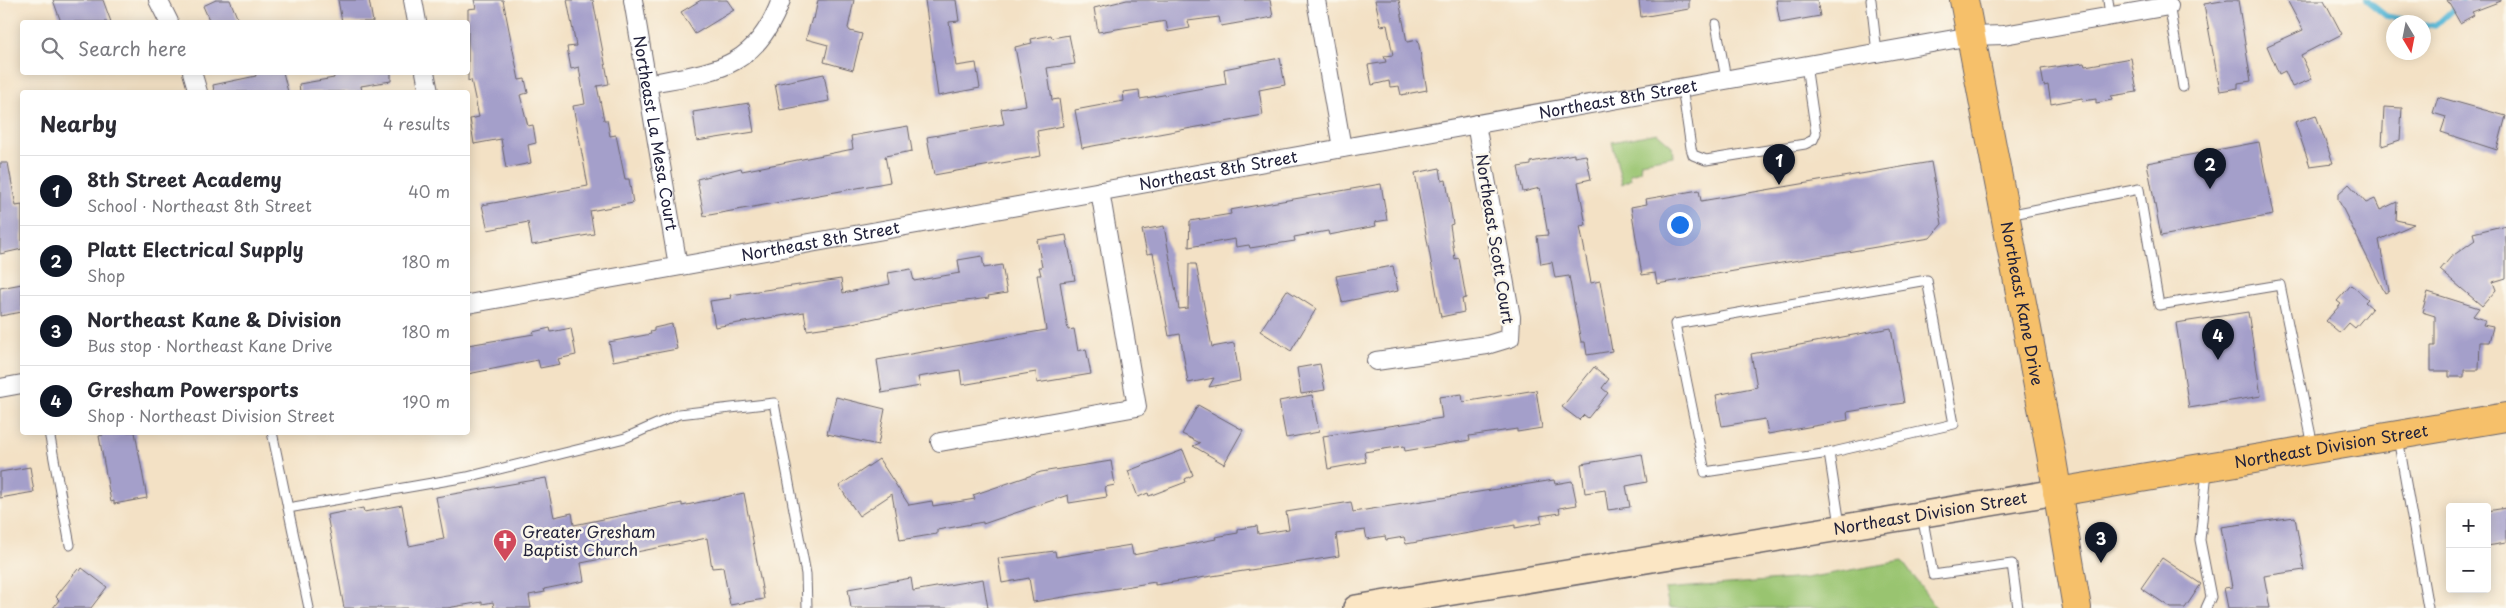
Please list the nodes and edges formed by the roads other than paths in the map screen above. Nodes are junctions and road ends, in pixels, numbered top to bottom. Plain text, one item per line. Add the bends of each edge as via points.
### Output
1 (158, 0) edge
2 (413, 0) edge
3 (633, 0) edge
4 (781, 0) edge
5 (1316, 0) edge
6 (1872, 0) edge
7 (1964, 0) edge
8 (2168, 3) edge
9 (2109, 8) edge
10 (168, 20) edge
11 (417, 20) edge
12 (1716, 24) dead end
13 (1971, 36) junction
14 (1877, 53) junction
15 (1806, 65) junction
16 (193, 75) edge
17 (426, 75) edge
18 (1726, 79) junction
19 (647, 84) junction
20 (1682, 87) junction
21 (2183, 88) dead end
22 (197, 90) edge
23 (429, 90) edge
24 (1476, 124) junction
25 (1342, 148) junction
26 (1100, 191) junction
27 (2005, 215) junction
28 (678, 266) junction
29 (470, 304) edge
30 (1376, 361) dead end
31 (20, 384) edge
32 (0, 388) edge
33 (2506, 417) edge
34 (50, 435) edge
35 (273, 435) edge
36 (2397, 435) junction
37 (940, 442) dead end
38 (2314, 449) junction
39 (1829, 453) junction
40 (2207, 466) junction
41 (2056, 492) junction
42 (288, 508) junction
43 (1922, 514) junction
44 (1840, 528) junction
45 (70, 545) dead end
46 (309, 608) edge
47 (807, 608) edge
48 (1356, 608) edge
49 (2018, 608) edge
50 (2077, 608) edge
51 (2206, 608) edge
52 (2428, 608) edge

1 - 10 street
2 - 11 street
3 - 19 street, Northeast La Mesa Court
4 - 19 street via 773,22 758,43 740,59 714,71
5 - 25 street
6 - 14 lane
7 - 13 main road, Northeast Kane Drive
8 - 9 street, Northeast 8th Street
8 - 21 lane
9 - 13 street, Northeast 8th Street via 2004,35
12 - 18 lane
13 - 14 street, Northeast 8th Street
13 - 27 main road, Northeast Kane Drive
14 - 15 street, Northeast 8th Street
15 - 18 street, Northeast 8th Street
15 - 20 lane via 1816,133 1813,140 1805,144 1706,160 1699,158 1693,155 1691,148
16 - 22 street
17 - 23 street
18 - 20 street, Northeast 8th Street
19 - 28 street, Northeast La Mesa Court
20 - 24 street, Northeast 8th Street
24 - 25 street, Northeast 8th Street
24 - 30 street, Northeast Scott Court via 1511,317 1510,338 1487,345
25 - 26 street, Northeast 8th Street
26 - 28 street, Northeast 8th Street
26 - 37 street via 1137,407
27 - 38 lane via 2139,189 2159,305 2280,285
27 - 41 main road, Northeast Kane Drive
28 - 29 street, Northeast 8th Street
31 - 32 street
33 - 36 main road, Northeast Division Street
34 - 45 lane
35 - 42 lane
36 - 38 main road, Northeast Division Street
36 - 52 lane
38 - 40 main road, Northeast Division Street
39 - 39 lane via 1705,472 1675,324 1927,280 1954,424
39 - 44 lane
40 - 41 main road, Northeast Division Street
40 - 51 lane via 2200,540 2211,597
41 - 43 street, Northeast Division Street
41 - 50 main road, Northeast Kane Drive
42 - 46 lane
42 - 47 lane via 468,477 625,438 679,414 774,403 806,574
43 - 44 street, Northeast Division Street
43 - 49 lane via 1933,575 2012,564
44 - 48 street, Northeast Division Street

